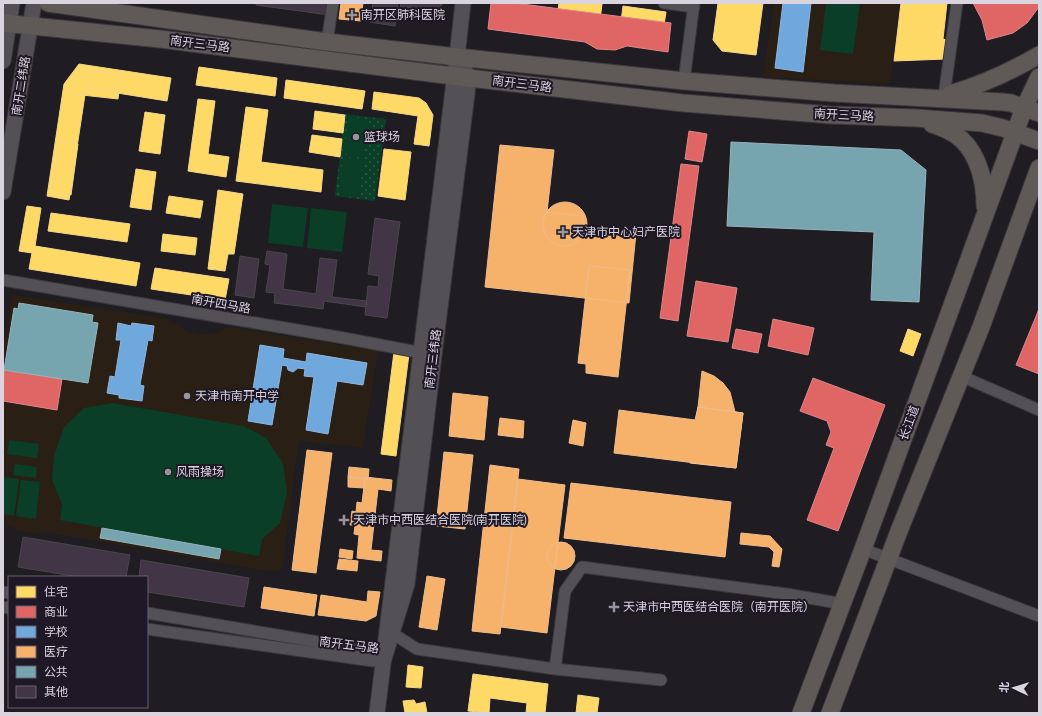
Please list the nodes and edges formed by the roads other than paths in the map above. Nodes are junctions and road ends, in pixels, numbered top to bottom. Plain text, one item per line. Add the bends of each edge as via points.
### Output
1 (12, 3) edge
2 (34, 3) edge
3 (48, 3) edge
4 (333, 3) edge
5 (463, 3) edge
6 (664, 3) edge
7 (956, 3) edge
8 (694, 5) edge
9 (6, 23) edge
10 (30, 25) junction
11 (327, 42) junction
12 (1039, 55) edge
13 (456, 57) junction
14 (3, 61) edge
15 (462, 77) junction
16 (1039, 77) edge
17 (684, 81) junction
18 (938, 97) junction
19 (1027, 117) edge
20 (917, 118) junction
21 (1038, 141) edge
22 (1038, 172) edge
23 (3, 192) edge
24 (985, 212) junction
25 (3, 280) edge
26 (427, 354) junction
27 (961, 376) junction
28 (1039, 410) edge
29 (863, 549) junction
30 (889, 560) junction
31 (842, 604) junction
32 (148, 613) edge
33 (1039, 616) edge
34 (148, 629) edge
35 (392, 633) junction
36 (383, 662) junction
37 (555, 669) junction
38 (660, 680) dead end
39 (377, 713) edge
40 (801, 713) edge
41 (830, 713) edge

1 - 9 street, 南开二纬路
2 - 10 street, 南开二纬路
3 - 11 main road, 南开三马路
4 - 11 street
5 - 13 street
6 - 8 street
7 - 18 street
8 - 17 street
9 - 10 main road, 南开三马路
9 - 14 street, 南开二纬路
10 - 15 main road, 南开三马路
10 - 23 street, 南开二纬路
11 - 13 main road, 南开三马路
12 - 18 main road via 988,82
13 - 15 street
13 - 17 main road, 南开三马路
15 - 20 main road, 南开三马路 via 683,103 831,115
15 - 26 street, 南开三纬路
16 - 19 main road, 长江道
17 - 18 main road, 南开三马路 via 834,93
18 - 19 main road, 南开三马路 via 1002,102
19 - 20 main road, 南开三马路 via 977,123
19 - 21 main road, 南开三马路
19 - 24 main road, 长江道
20 - 24 main road via 954,133 962,139 977,165 984,186
21 - 22 main road
22 - 27 main road
24 - 29 main road, 长江道
25 - 26 street, 南开四马路
26 - 35 street, 南开三纬路 via 407,584
26 - 36 street, 南开三纬路
27 - 28 street
27 - 30 main road
29 - 30 street
29 - 31 main road, 长江道
30 - 33 street
30 - 41 main road
31 - 37 street via 788,594 582,567 565,591
31 - 40 main road, 长江道
32 - 36 street, 南开五马路 via 348,647
34 - 36 street, 南开五马路
35 - 36 street, 南开三纬路
35 - 37 street via 417,649
36 - 39 street, 南开三纬路
37 - 38 street

